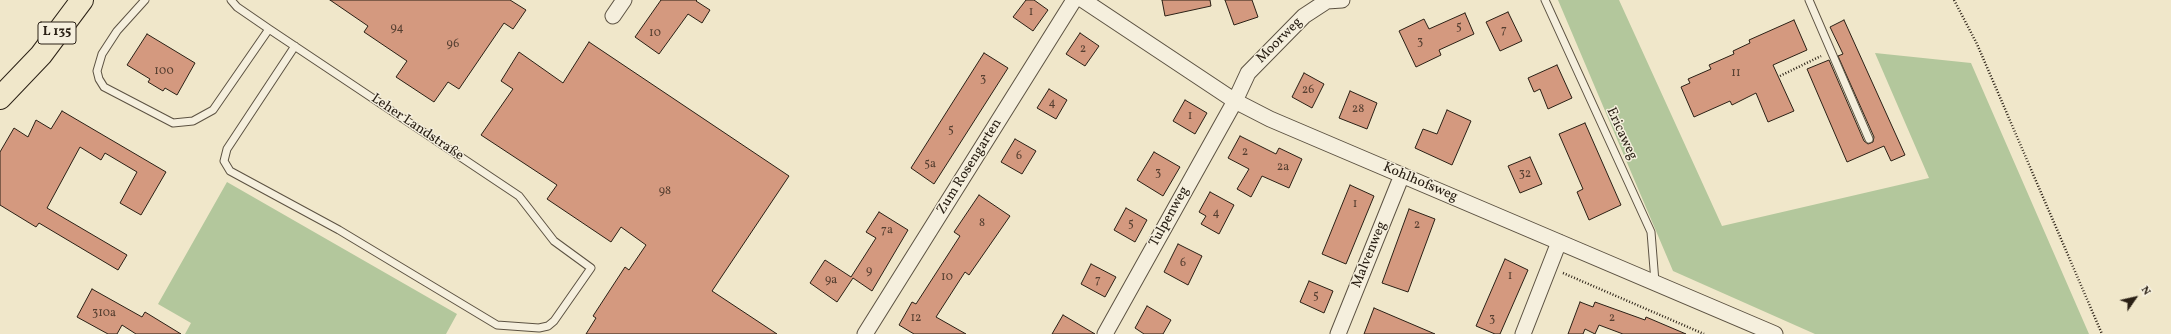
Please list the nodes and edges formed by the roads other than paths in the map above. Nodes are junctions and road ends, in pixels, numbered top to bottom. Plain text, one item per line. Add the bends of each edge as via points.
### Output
1 (82, 0) edge
2 (231, 0) edge
3 (624, 0) edge
4 (1074, 0) edge
5 (1083, 0) edge
6 (1342, 0) edge
7 (1545, 0) edge
8 (1809, 0) edge
9 (1327, 1) edge
10 (143, 2) edge
11 (613, 16) dead end
12 (269, 29) junction
13 (294, 46) junction
14 (0, 98) edge
15 (1235, 101) junction
16 (1869, 139) dead end
17 (1402, 176) junction
18 (1559, 242) junction
19 (1655, 283) junction
20 (865, 334) edge
21 (1105, 334) edge
22 (1338, 334) edge
23 (1523, 334) edge
24 (1775, 334) edge

1 - 14 main road, L 135 via 31,65
2 - 12 lane, Leher Landstraße
3 - 11 street
4 - 20 street, Zum Rosengarten
5 - 15 street, Kohlhofsweg
6 - 9 street, Moorweg
7 - 19 lane, Ericaweg via 1651,232
8 - 16 lane
9 - 15 street, Moorweg via 1304,16 1248,73
10 - 12 lane via 117,31 102,54 97,71 104,87 173,123 193,121 213,110
12 - 13 lane, Leher Landstraße
13 - 13 lane, Leher Landstraße via 519,196 554,241 591,268 554,321 539,328 497,325 346,234 230,171 224,160 227,149
15 - 17 street, Kohlhofsweg via 1270,119
15 - 21 street, Tulpenweg
17 - 18 street, Kohlhofsweg
17 - 22 street, Malvenweg
18 - 19 street, Kohlhofsweg
18 - 23 street
19 - 24 street, Kohlhofsweg

